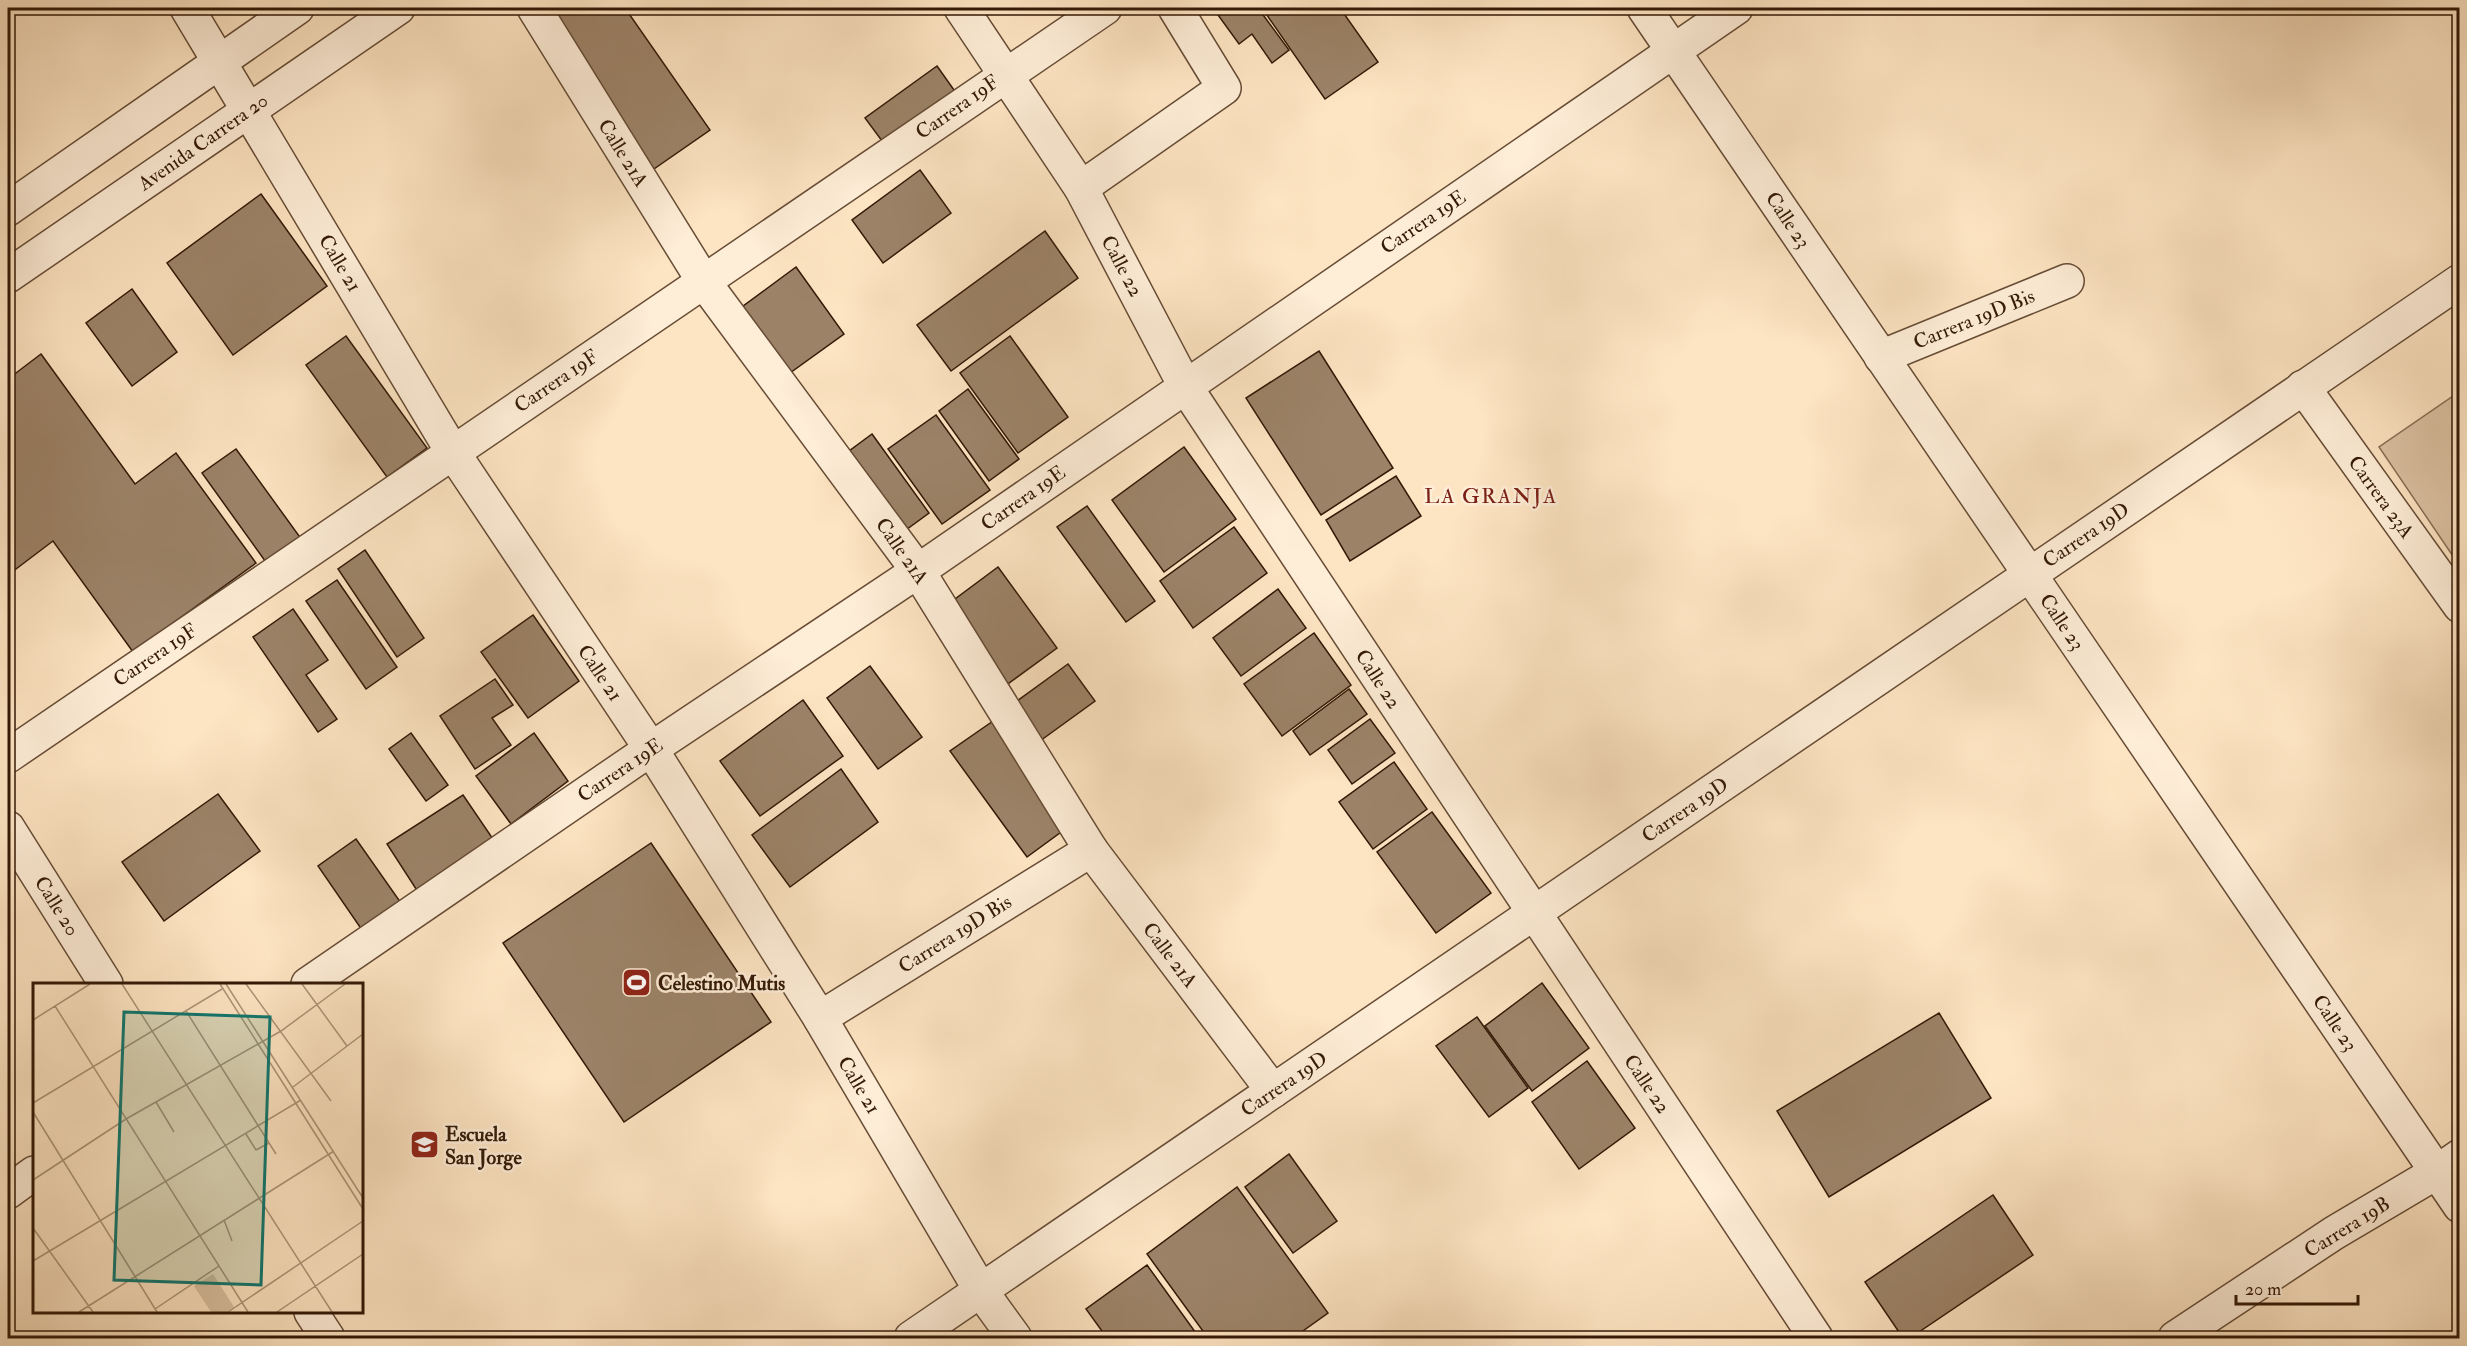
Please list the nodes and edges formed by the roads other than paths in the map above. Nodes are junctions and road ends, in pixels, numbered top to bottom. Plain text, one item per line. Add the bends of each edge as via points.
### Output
1 (187, 8) edge
2 (297, 8) edge
3 (398, 8) edge
4 (534, 8) edge
5 (961, 8) edge
6 (1106, 8) edge
7 (1175, 8) edge
8 (1644, 8) edge
9 (1736, 8) edge
10 (1673, 51) junction
11 (219, 61) junction
12 (1006, 73) junction
13 (249, 111) junction
14 (1082, 188) junction
15 (8, 209) edge
16 (8, 276) edge
17 (2067, 281) dead end
18 (2460, 281) edge
19 (704, 282) junction
20 (1881, 357) junction
21 (1185, 386) junction
22 (2303, 387) junction
23 (452, 451) junction
24 (918, 571) junction
25 (2030, 574) junction
26 (2460, 606) edge
27 (651, 749) junction
28 (8, 756) edge
29 (8, 828) edge
30 (1090, 850) junction
31 (1534, 914) junction
32 (105, 983) edge
33 (309, 983) edge
34 (820, 1018) junction
35 (1273, 1091) junction
36 (2448, 1164) edge
37 (33, 1174) edge
38 (8, 1192) edge
39 (2460, 1206) edge
40 (981, 1291) junction
41 (312, 1313) edge
42 (328, 1338) edge
43 (911, 1338) edge
44 (1015, 1338) edge
45 (1816, 1338) edge
46 (2175, 1338) edge

1 - 11 street, Calle 21
2 - 11 street
3 - 13 street, Avenida Carrera 20
4 - 19 street, Calle 21A
5 - 12 street, Calle 22
6 - 12 street, Carrera 19F
7 - 14 street via 1224,88
8 - 10 street, Calle 23
9 - 10 street, Carrera 19E
10 - 20 street, Calle 23
10 - 21 street, Carrera 19E
11 - 13 street, Calle 21
11 - 15 street
12 - 14 street, Calle 22
12 - 19 street, Carrera 19F
13 - 16 street, Avenida Carrera 20
13 - 23 street, Calle 21
14 - 21 street, Calle 22
17 - 20 street, Carrera 19D Bis
18 - 22 street, Carrera 19D
19 - 23 street, Carrera 19F
19 - 24 street, Calle 21A
20 - 25 street, Calle 23
21 - 24 street, Carrera 19E
21 - 31 street, Calle 22
22 - 25 street, Carrera 19D
22 - 26 street, Carrera 23A
23 - 27 street, Calle 21
23 - 28 street, Carrera 19F
24 - 27 street, Carrera 19E
24 - 30 street, Calle 21A
25 - 31 street, Carrera 19D
25 - 36 street, Calle 23
27 - 33 street, Carrera 19E
27 - 34 street, Calle 21
29 - 32 street, Calle 20
30 - 34 street, Carrera 19D Bis
30 - 35 street, Calle 21A
31 - 35 street, Carrera 19D
31 - 45 street, Calle 22
34 - 40 street, Calle 21
35 - 40 street, Carrera 19D
36 - 39 street, Calle 23
36 - 46 street, Carrera 19B via 2334,1233
37 - 38 street
40 - 43 street, Carrera 19D
40 - 44 street, Calle 21
41 - 42 street

